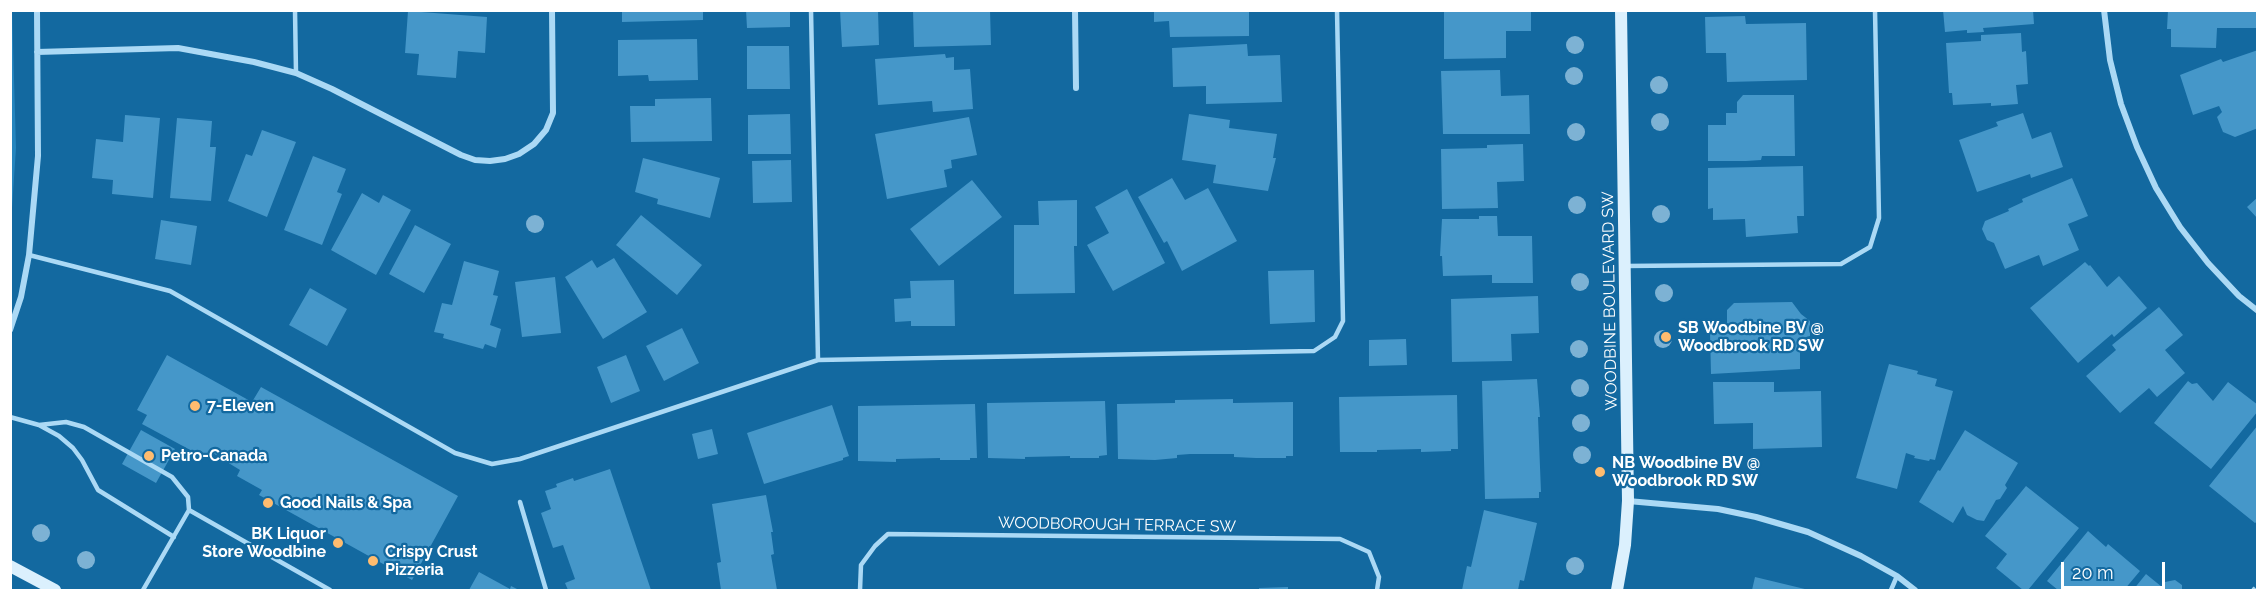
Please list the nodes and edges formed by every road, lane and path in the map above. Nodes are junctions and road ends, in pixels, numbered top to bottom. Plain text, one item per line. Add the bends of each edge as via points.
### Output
1 (36, 10) edge
2 (294, 10) edge
3 (552, 10) edge
4 (812, 10) edge
5 (1075, 10) edge
6 (1337, 10) edge
7 (1622, 10) edge
8 (1875, 10) edge
9 (2104, 10) edge
10 (37, 51) junction
11 (296, 73) junction
12 (1076, 88) dead end
13 (29, 255) junction
14 (1625, 266) junction
15 (2258, 311) edge
16 (10, 330) edge
17 (818, 360) junction
18 (10, 417) edge
19 (39, 425) junction
20 (1628, 501) junction
21 (520, 502) dead end
22 (189, 510) junction
23 (174, 537) junction
24 (10, 566) edge
25 (1897, 576) junction
26 (2258, 585) edge
27 (55, 591) edge
28 (143, 591) edge
29 (330, 591) edge
30 (546, 591) edge
31 (860, 591) edge
32 (1377, 591) edge
33 (1617, 591) edge
34 (1891, 591) edge
35 (1915, 591) edge
36 (2253, 591) edge

1 - 10 street
2 - 11 lane
3 - 11 street via 553,113 534,144 505,159 482,161 461,154
4 - 17 lane
5 - 12 street
6 - 17 lane via 1343,321 1328,342 1314,351
7 - 14 street, WOODBINE BOULEVARD SW
8 - 14 lane via 1879,218 1870,247 1840,264
9 - 15 street via 2121,104 2156,188 2208,263
10 - 11 street via 178,48
10 - 13 street via 38,156
13 - 16 street
13 - 17 lane via 170,291 455,453 492,464 520,459
14 - 20 street, WOODBINE BOULEVARD SW
18 - 19 lane
19 - 22 lane via 66,422 84,427 172,477 188,497
19 - 23 lane via 60,435 73,448 98,490
20 - 25 street via 1686,505 1756,517 1808,532
20 - 33 street, WOODBINE BOULEVARD SW
21 - 30 lane
22 - 23 lane
22 - 29 lane
23 - 28 lane
24 - 27 street
25 - 34 lane
25 - 35 street
26 - 36 path
31 - 32 lane, WOODBOROUGH TERRACE SW via 861,565 888,534 1340,539 1369,552 1379,577

